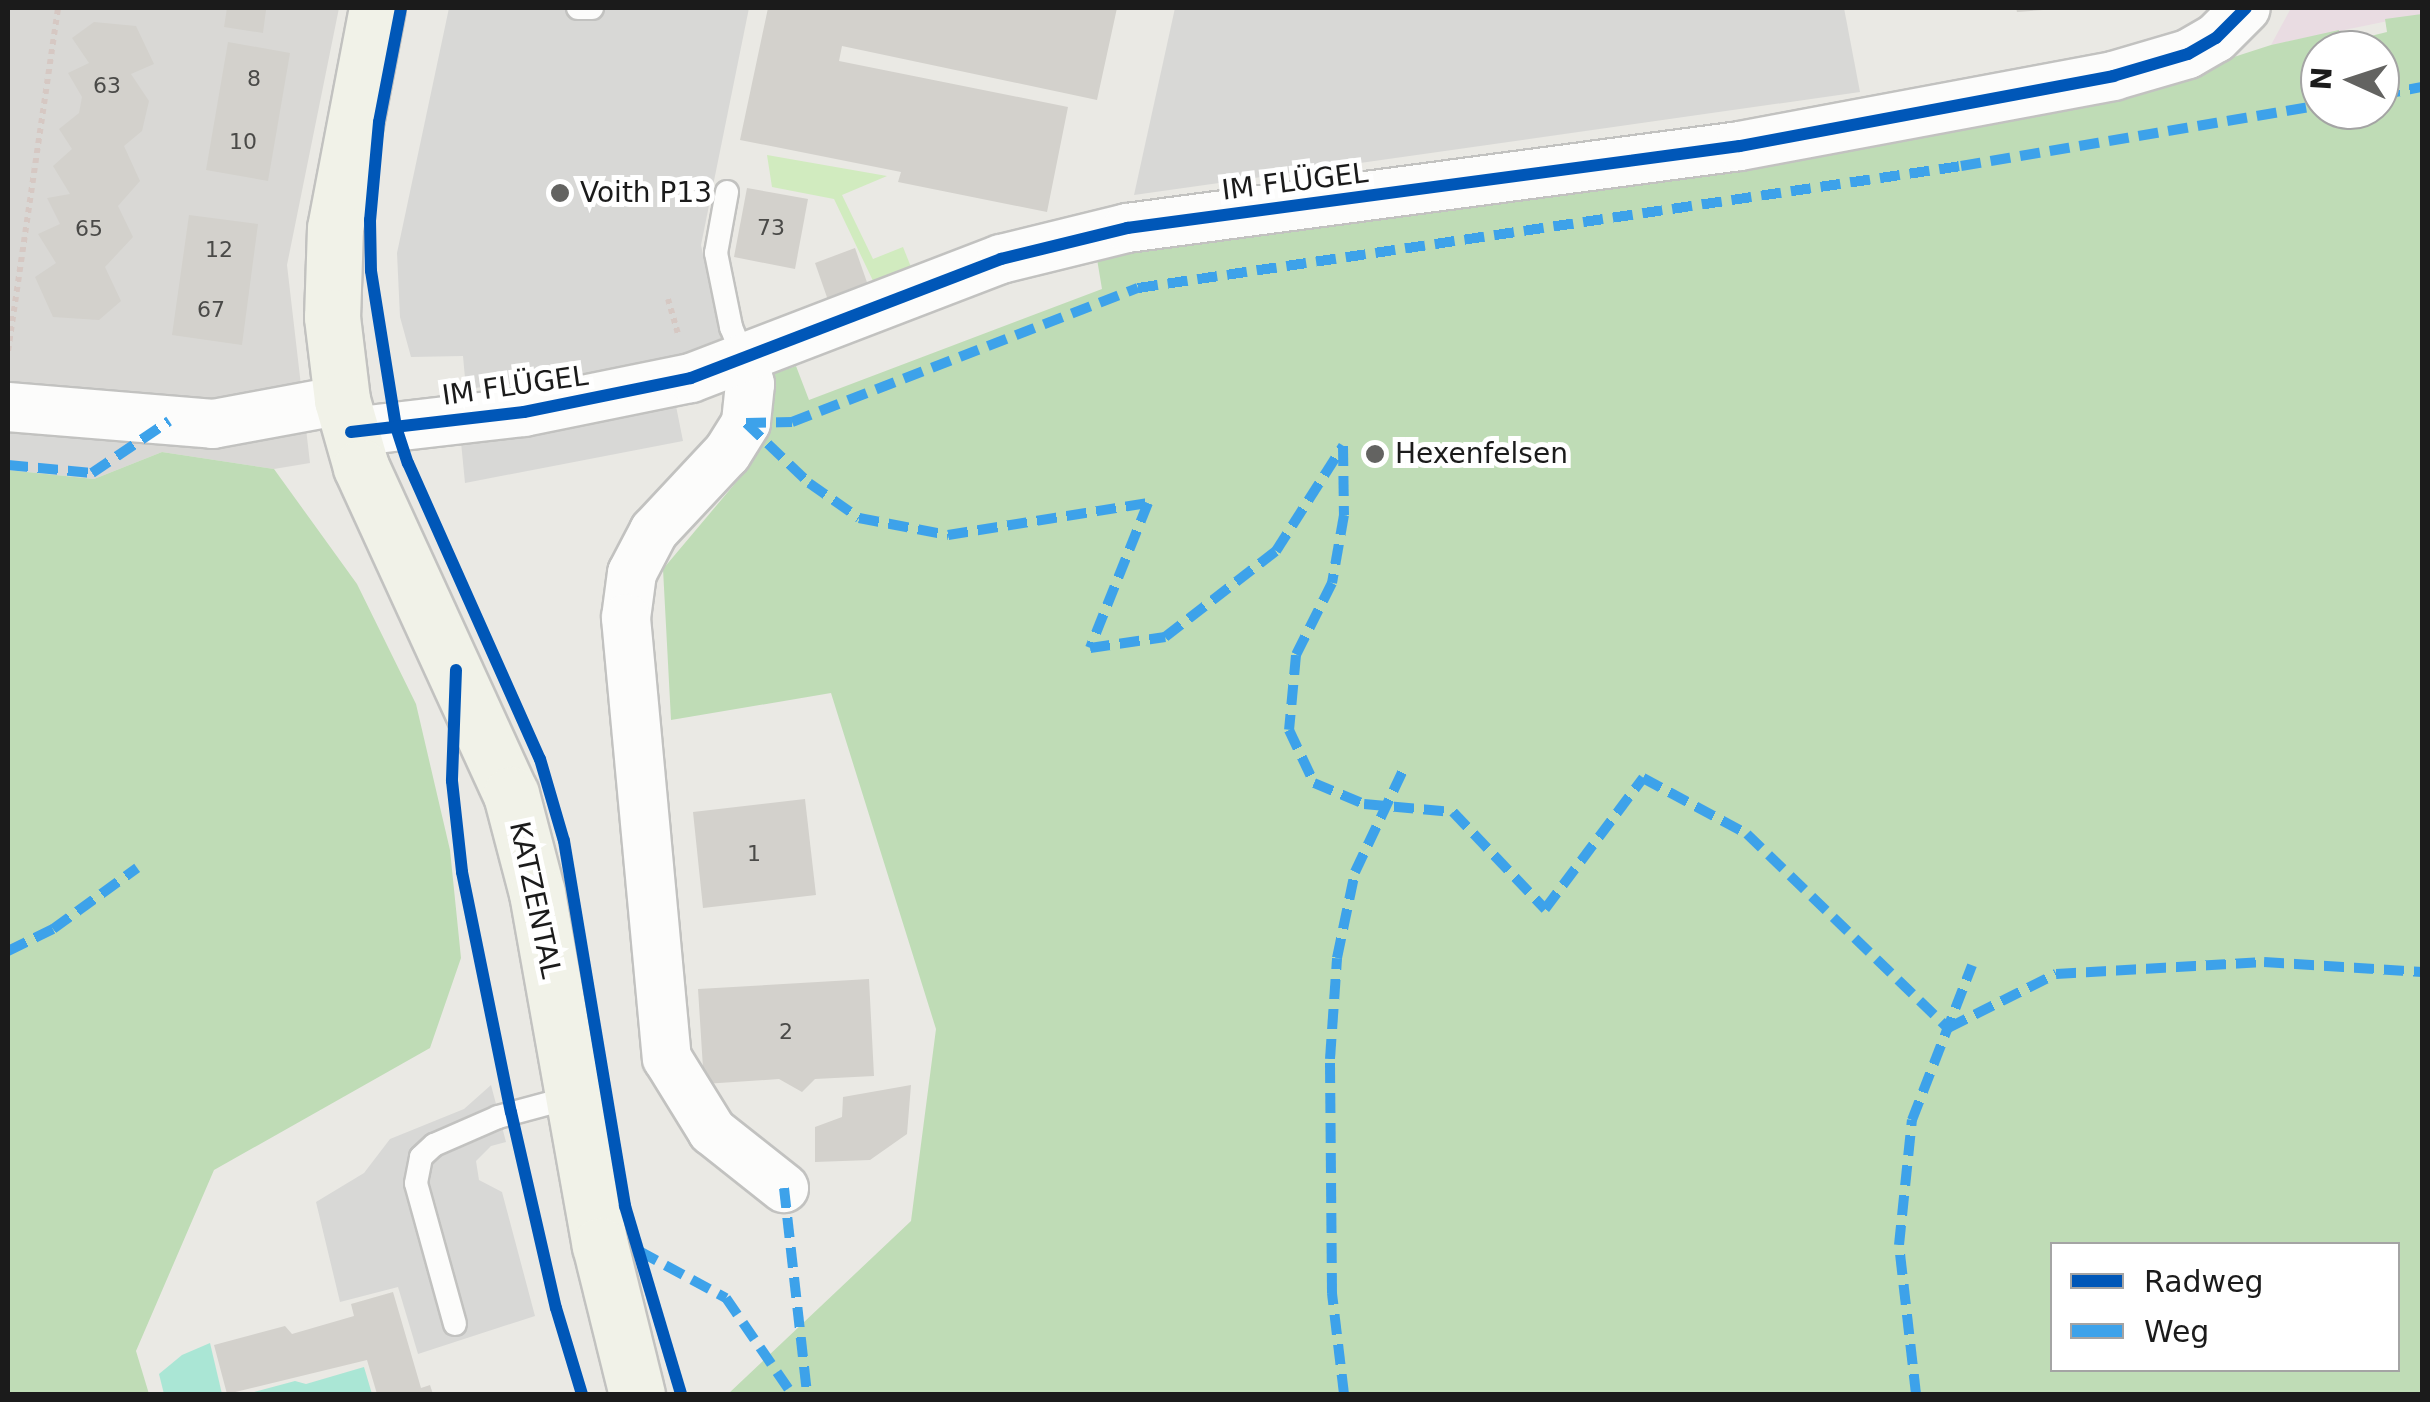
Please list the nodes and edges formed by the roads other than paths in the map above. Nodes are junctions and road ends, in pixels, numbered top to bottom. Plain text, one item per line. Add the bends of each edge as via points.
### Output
1 (377, 8) edge
2 (578, 8) edge
3 (592, 8) edge
4 (2246, 8) edge
5 (727, 192) dead end
6 (744, 360) junction
7 (8, 407) edge
8 (347, 416) junction
9 (572, 1097) junction
10 (784, 1188) dead end
11 (454, 1324) dead end
12 (637, 1394) edge

1 - 8 street, KATZENTAL via 335,228 332,317
2 - 3 lane
4 - 6 street, IM FLÜGEL via 2188,54 2113,76 1740,146 1127,228 1001,259
5 - 6 lane via 716,253
6 - 8 street, IM FLÜGEL via 598,400
6 - 10 street via 750,384 746,423 728,453 654,531 632,573 626,618 667,1058 712,1132
7 - 8 street, IM FLÜGEL via 213,424
8 - 9 street, KATZENTAL via 394,542 511,794 538,893
9 - 11 lane via 498,1116 421,1157 416,1184
9 - 12 street, KATZENTAL

